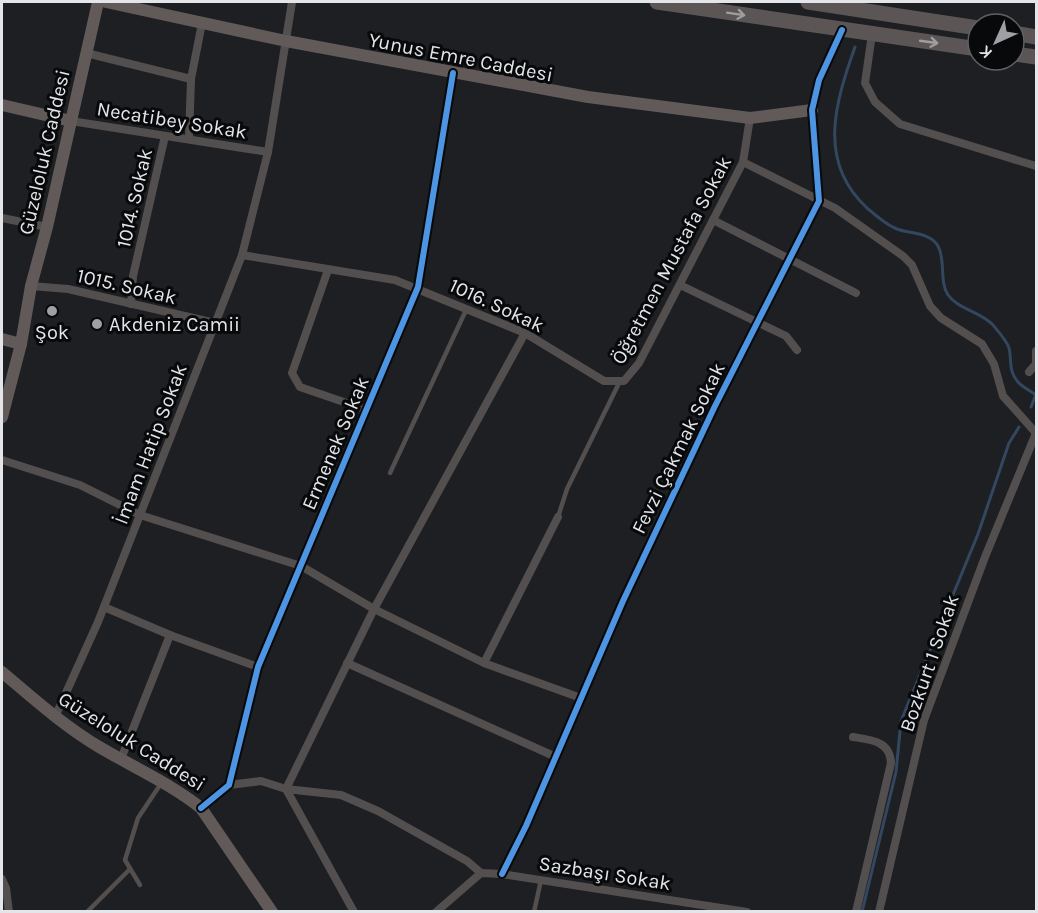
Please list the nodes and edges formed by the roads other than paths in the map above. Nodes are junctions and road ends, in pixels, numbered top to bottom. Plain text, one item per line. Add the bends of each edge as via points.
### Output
1 (98, 2) edge
2 (106, 2) edge
3 (292, 2) edge
4 (657, 2) edge
5 (808, 2) edge
6 (849, 4) edge
7 (202, 22) junction
8 (966, 26) edge
9 (842, 30) junction
10 (872, 34) junction
11 (286, 41) junction
12 (966, 47) edge
13 (86, 53) junction
14 (453, 73) junction
15 (191, 79) junction
16 (2, 105) edge
17 (813, 110) junction
18 (750, 118) junction
19 (71, 121) junction
20 (165, 136) junction
21 (189, 140) junction
22 (268, 152) junction
23 (743, 162) junction
24 (1036, 166) edge
25 (819, 201) junction
26 (2, 218) edge
27 (713, 220) junction
28 (48, 227) junction
29 (242, 255) junction
30 (790, 259) junction
31 (328, 270) junction
32 (680, 285) junction
33 (31, 286) junction
34 (418, 288) junction
35 (856, 293) dead end
36 (131, 304) junction
37 (466, 308) junction
38 (758, 322) junction
39 (214, 324) junction
40 (525, 333) junction
41 (2, 339) edge
42 (21, 344) junction
43 (797, 350) dead end
44 (1036, 351) edge
45 (1029, 372) dead end
46 (622, 381) junction
47 (367, 410) junction
48 (2, 417) edge
49 (1036, 433) edge
50 (2, 460) edge
51 (390, 474) dead end
52 (140, 514) junction
53 (558, 517) joint
54 (301, 566) junction
55 (104, 607) junction
56 (374, 609) junction
57 (170, 635) junction
58 (347, 663) junction
59 (484, 663) junction
60 (258, 667) junction
61 (2, 672) edge
62 (581, 698) junction
63 (55, 717) junction
64 (853, 736) dead end
65 (556, 757) junction
66 (121, 759) junction
67 (162, 782) junction
68 (229, 785) junction
69 (286, 789) junction
70 (201, 808) junction
71 (130, 869) junction
72 (481, 873) junction
73 (502, 874) junction
74 (2, 879) edge
75 (541, 880) junction
76 (140, 885) dead end
77 (9, 912) edge
78 (87, 912) edge
79 (272, 912) edge
80 (354, 912) edge
81 (436, 912) edge
82 (534, 912) edge
83 (747, 912) edge
84 (856, 912) edge
85 (879, 912) edge

1 - 13 street, Güzeloluk Caddesi
2 - 7 street, Yunus Emre Caddesi
3 - 11 street, İmam Hatip Sokak
4 -> 9 highway
5 - 6 highway
6 - 8 highway
7 - 11 street, Yunus Emre Caddesi
7 - 15 street
9 - 10 highway
9 - 17 street via 819,80
10 -> 12 highway
10 - 24 street via 865,82 875,102 900,124
11 - 14 street, Yunus Emre Caddesi
11 - 22 street, İmam Hatip Sokak
13 - 15 street
13 - 19 street, Güzeloluk Caddesi
14 - 18 street, Yunus Emre Caddesi via 588,97
14 - 34 street, Ermenek Sokak
15 - 21 street
16 - 19 street
17 - 18 street, Yunus Emre Caddesi
17 - 25 street
18 - 23 street, Öğretmen Mustafa Sokak
19 - 20 street, Necatibey Sokak
19 - 28 street, Güzeloluk Caddesi
20 - 21 street, Necatibey Sokak
20 - 36 street, 1014. Sokak via 133,276
21 - 22 street, Necatibey Sokak
22 - 29 street, İmam Hatip Sokak
23 - 25 street
23 - 27 street, Öğretmen Mustafa Sokak
25 - 30 street, Fevzi Çakmak Sokak
25 - 49 street via 903,256 912,266 930,306 941,318 982,344 994,364 1003,396
26 - 28 street
27 - 30 street
27 - 32 street, Öğretmen Mustafa Sokak
28 - 33 street, Güzeloluk Caddesi
29 - 31 street, 1016. Sokak
29 - 39 street, İmam Hatip Sokak
30 - 35 street
30 - 38 street, Fevzi Çakmak Sokak
31 - 34 street, 1016. Sokak via 395,280
31 - 47 street via 292,373 300,387
32 - 38 street
32 - 46 street, Öğretmen Mustafa Sokak via 639,363
33 - 36 street, 1015. Sokak via 68,289
33 - 42 street, Güzeloluk Caddesi
34 - 37 street, 1016. Sokak
34 - 47 street, Ermenek Sokak
36 - 39 street, 1015. Sokak
37 - 40 street, 1016. Sokak
37 - 51 lane
38 - 43 street via 786,336
38 - 62 street, Fevzi Çakmak Sokak via 623,601
39 - 52 street, İmam Hatip Sokak
40 - 46 street, 1016. Sokak via 604,381
40 - 56 street
41 - 42 street
42 - 48 street, Güzeloluk Caddesi
44 - 45 street via 1036,364
46 - 53 lane via 567,489
47 - 54 street, Ermenek Sokak
49 - 85 street, Bozkurt 1 Sokak via 924,720
50 - 52 street via 80,485
52 - 54 street
52 - 55 street, İmam Hatip Sokak
53 - 59 street
54 - 56 street
54 - 60 street, Ermenek Sokak
55 - 57 street
55 - 63 street, İmam Hatip Sokak
56 - 58 street
56 - 59 street
57 - 60 street
57 - 66 street
58 - 65 street
58 - 69 street
59 - 62 street
60 - 68 street, Ermenek Sokak
61 - 63 street, Güzeloluk Caddesi
62 - 65 street, Fevzi Çakmak Sokak
63 - 66 street, Güzeloluk Caddesi
64 - 84 street, Bozkurt 1 Sokak via 883,744 890,752 891,763
65 - 73 street, Fevzi Çakmak Sokak
66 - 67 street, Güzeloluk Caddesi
67 - 70 street, Güzeloluk Caddesi
67 - 71 lane via 138,818 125,860
68 - 69 street via 261,781
68 - 70 street
69 - 72 street via 341,795 407,828
69 - 80 street
70 - 79 street, Güzeloluk Caddesi
71 - 76 lane
71 - 78 lane
72 - 73 street, Sazbaşı Sokak
72 - 81 street
73 - 75 street, Sazbaşı Sokak
74 - 77 street
75 - 82 lane
75 - 83 street, Sazbaşı Sokak

